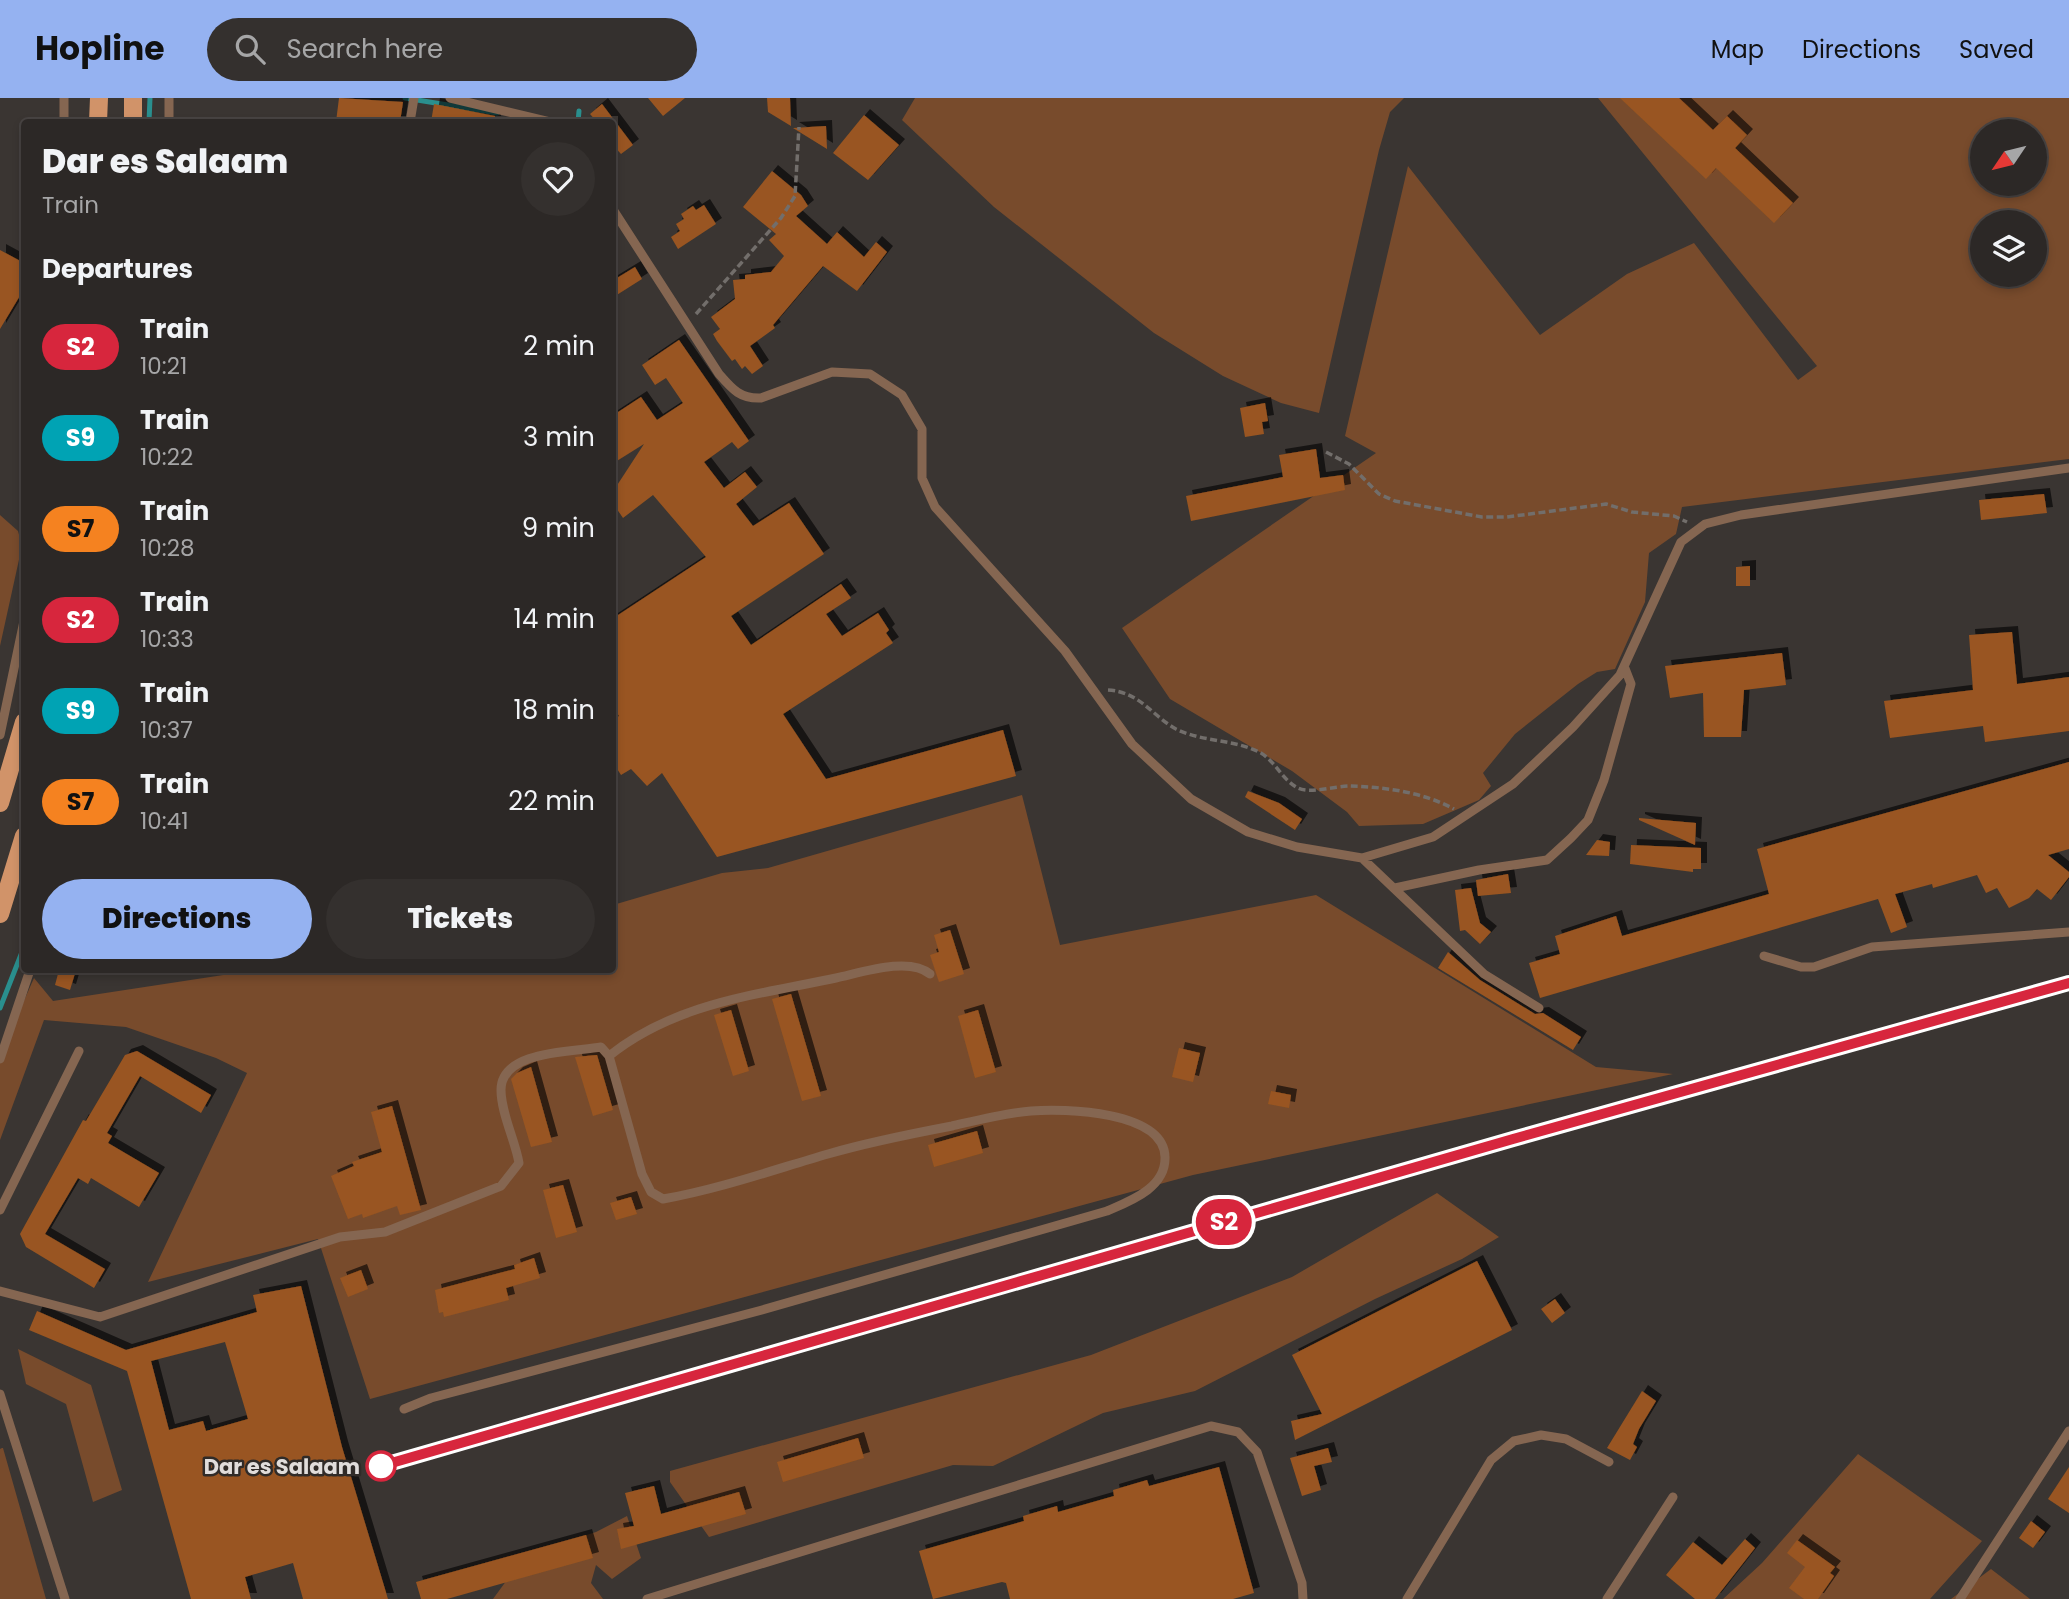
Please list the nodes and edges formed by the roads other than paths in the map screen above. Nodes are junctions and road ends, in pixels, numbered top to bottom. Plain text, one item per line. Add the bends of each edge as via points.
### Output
1 (64, 98) edge
2 (99, 98) edge
3 (133, 98) edge
4 (169, 98) edge
5 (414, 98) edge
6 (450, 98) edge
7 (64, 119) edge
8 (99, 119) edge
9 (133, 119) edge
10 (169, 119) edge
11 (410, 119) edge
12 (538, 119) edge
13 (616, 214) edge
14 (2069, 468) edge
15 (21, 635) edge
16 (1624, 666) junction
17 (21, 732) edge
18 (0, 735) edge
19 (0, 803) edge
20 (21, 846) edge
21 (1362, 858) junction
22 (1395, 888) junction
23 (0, 914) edge
24 (2069, 932) edge
25 (1764, 956) dead end
26 (29, 973) edge
27 (930, 974) dead end
28 (1539, 1008) dead end
29 (79, 1051) dead end
30 (609, 1056) junction
31 (0, 1059) edge
32 (0, 1210) edge
33 (0, 1291) edge
34 (0, 1394) edge
35 (404, 1409) dead end
36 (2069, 1431) edge
37 (1609, 1462) dead end
38 (1673, 1497) dead end
39 (65, 1599) edge
40 (647, 1599) edge
41 (1303, 1599) edge
42 (1407, 1599) edge
43 (1607, 1599) edge
44 (1960, 1599) edge

1 - 7 lane
2 - 8 main road
3 - 9 main road
4 - 10 lane
5 - 11 lane
6 - 12 lane
13 - 21 lane via 735,392 749,399 761,398 832,372 870,374 902,395 922,429 922,478 935,507 1065,651 1132,744 1191,799 1248,832 1297,847
14 - 16 lane via 1732,517 1698,528 1681,542
15 - 18 lane
16 - 21 lane via 1553,746 1513,784 1468,817 1433,837
16 - 22 lane via 1631,684 1604,780 1588,820 1571,838 1547,860
17 - 19 main road
20 - 23 main road
21 - 22 lane
22 - 28 lane via 1484,974
24 - 25 lane via 1872,947 1814,967
26 - 31 lane
27 - 30 lane via 907,967 874,968 741,996 650,1028
29 - 32 lane
30 - 33 lane via 601,1047 529,1057 514,1065 503,1078 501,1091 519,1163 501,1186 464,1202 385,1232 340,1237 100,1317
30 - 35 lane via 642,1174 651,1192 663,1199 708,1191 872,1142 1028,1111 1065,1109 1134,1123 1160,1141 1166,1166 1140,1196 1071,1223
34 - 39 lane
36 - 44 lane
37 - 42 lane via 1566,1439 1541,1435 1514,1441 1492,1460
38 - 43 lane
40 - 41 lane via 1211,1426 1238,1432 1257,1452 1302,1583

